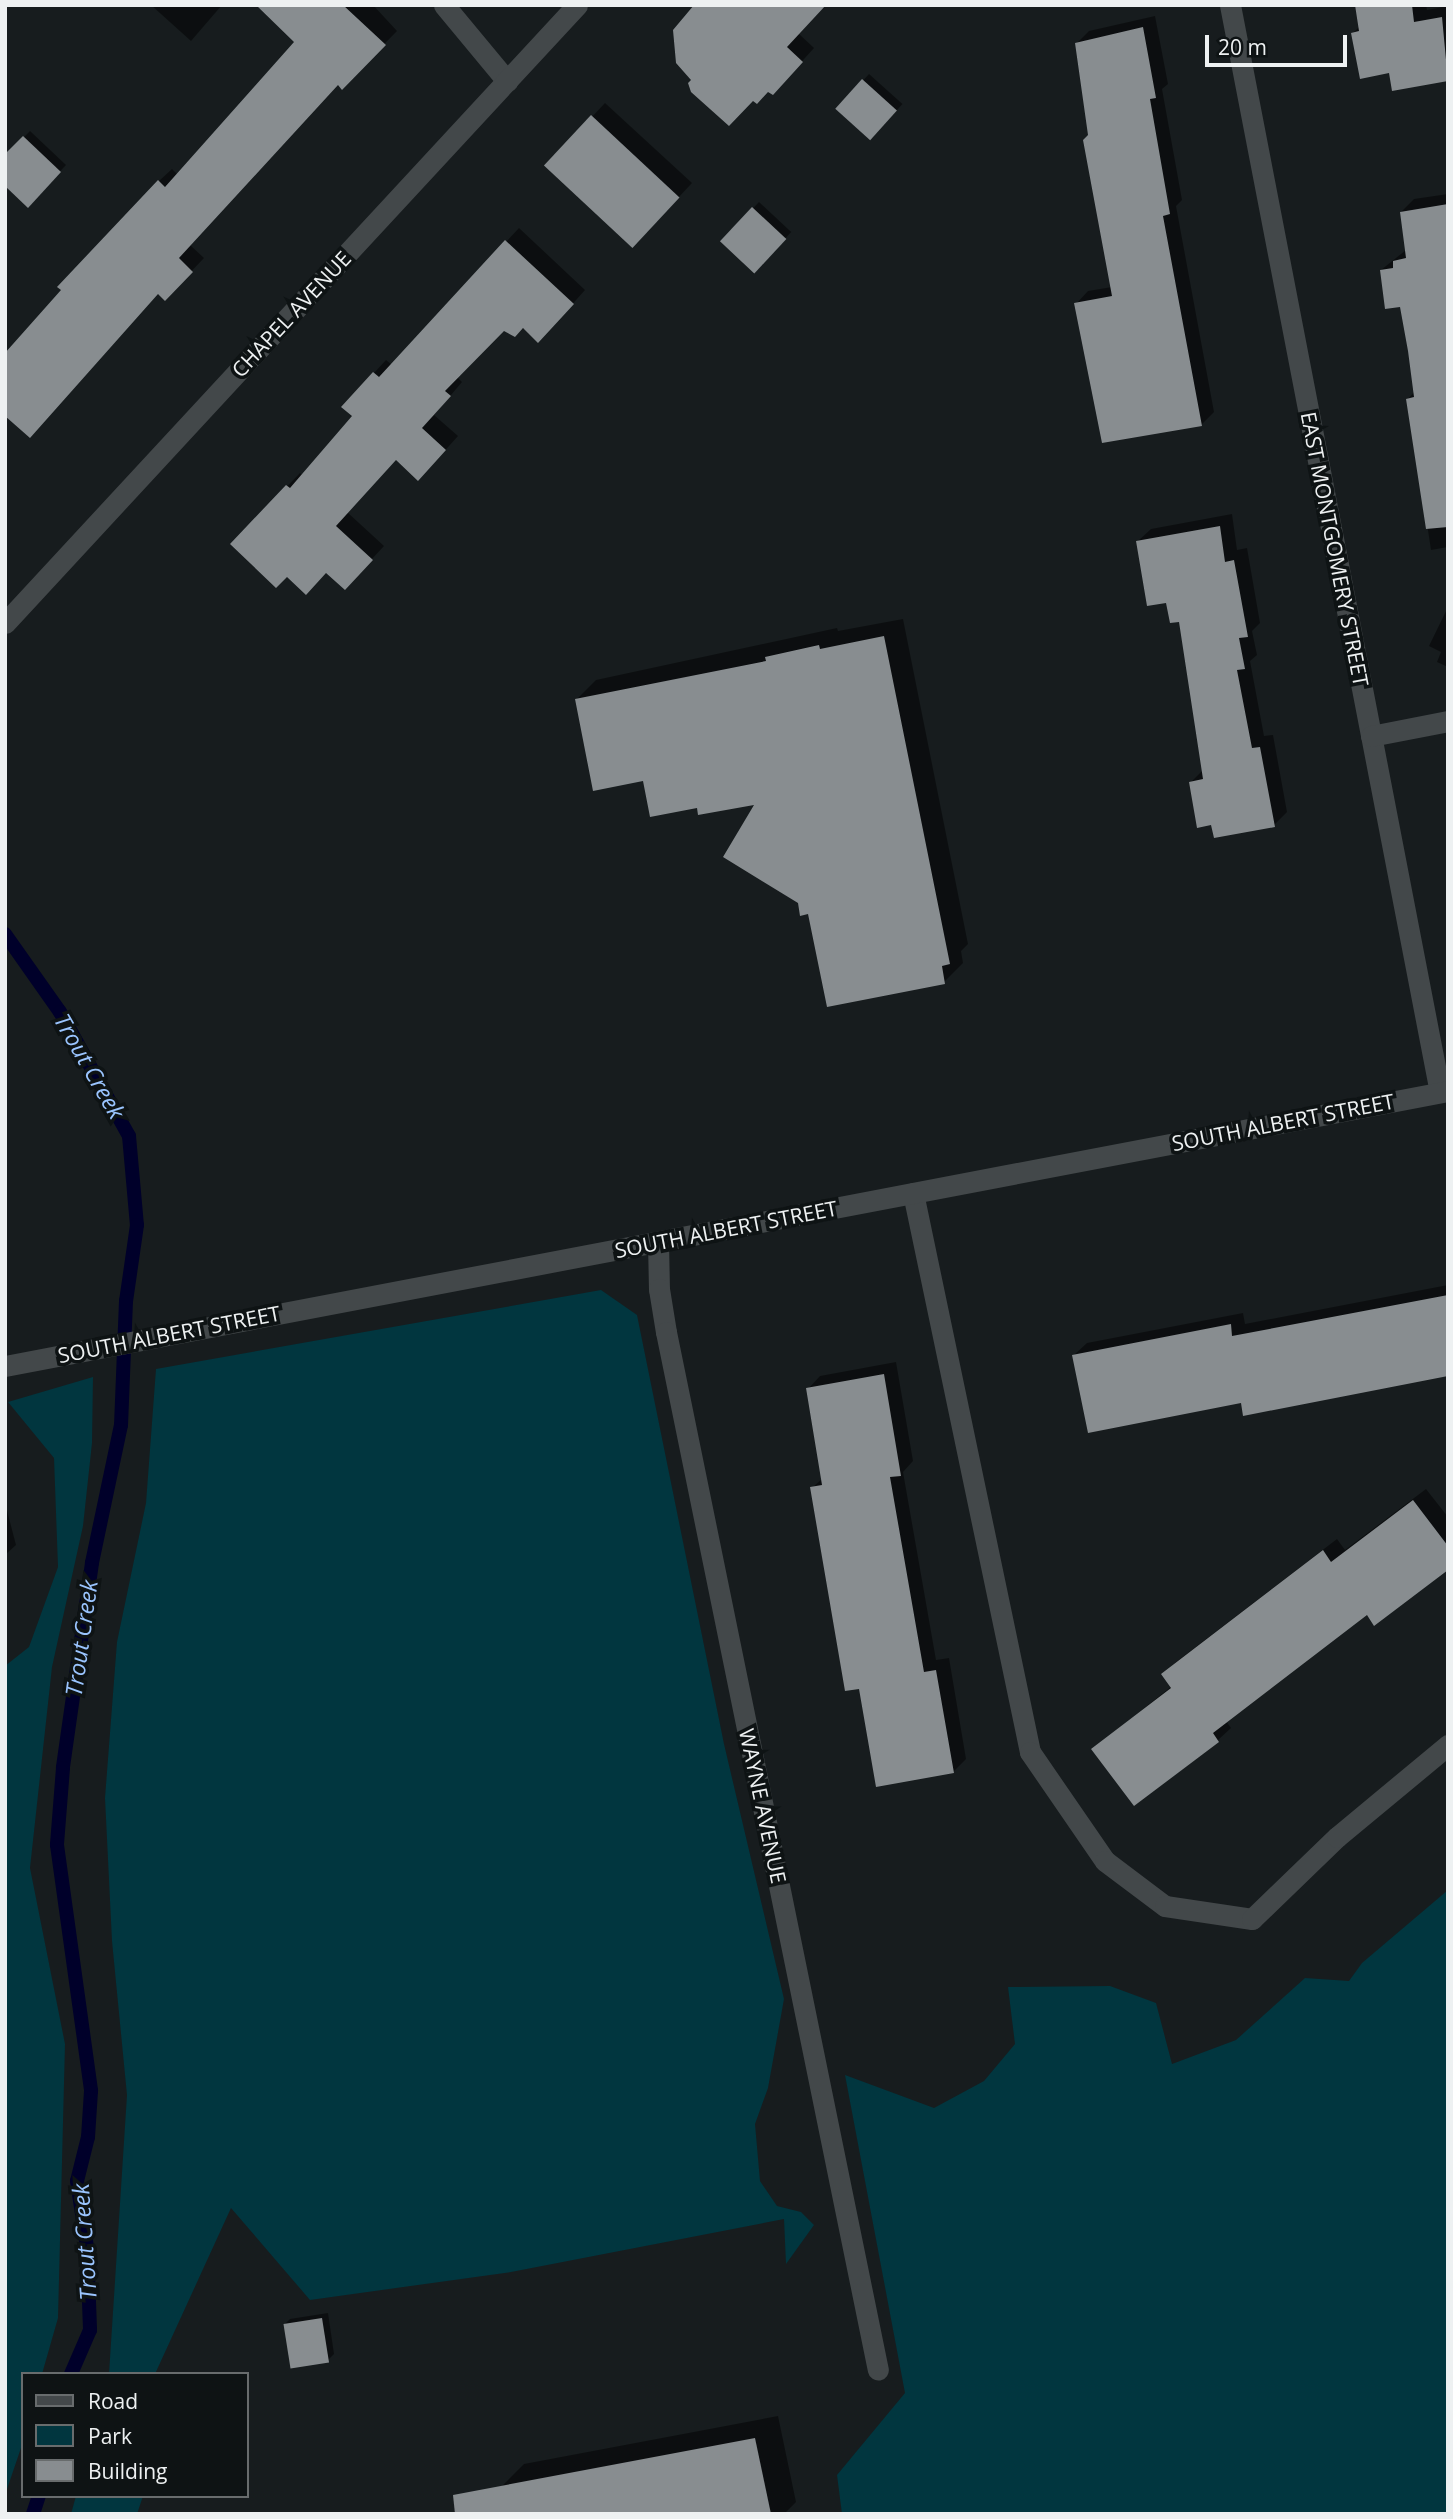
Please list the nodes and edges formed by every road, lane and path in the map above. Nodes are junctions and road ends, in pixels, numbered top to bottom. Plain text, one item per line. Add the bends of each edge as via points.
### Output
1 (444, 5) edge
2 (577, 5) edge
3 (1230, 5) edge
4 (507, 81) junction
5 (5, 624) edge
6 (1448, 721) edge
7 (1371, 736) junction
8 (1444, 1091) edge
9 (913, 1193) junction
10 (658, 1242) junction
11 (5, 1366) edge
12 (1448, 1745) edge
13 (878, 2370) dead end

1 - 4 street
2 - 4 street, CHAPEL AVENUE
3 - 7 street, EAST MONTGOMERY STREET
4 - 5 street, CHAPEL AVENUE
6 - 7 street
7 - 8 street, EAST MONTGOMERY STREET
8 - 9 street, SOUTH ALBERT STREET
9 - 10 street, SOUTH ALBERT STREET
9 - 12 street via 1030,1752 1105,1861 1165,1906 1252,1919 1338,1837
10 - 11 street, SOUTH ALBERT STREET
10 - 13 street, WAYNE AVENUE via 666,1332

